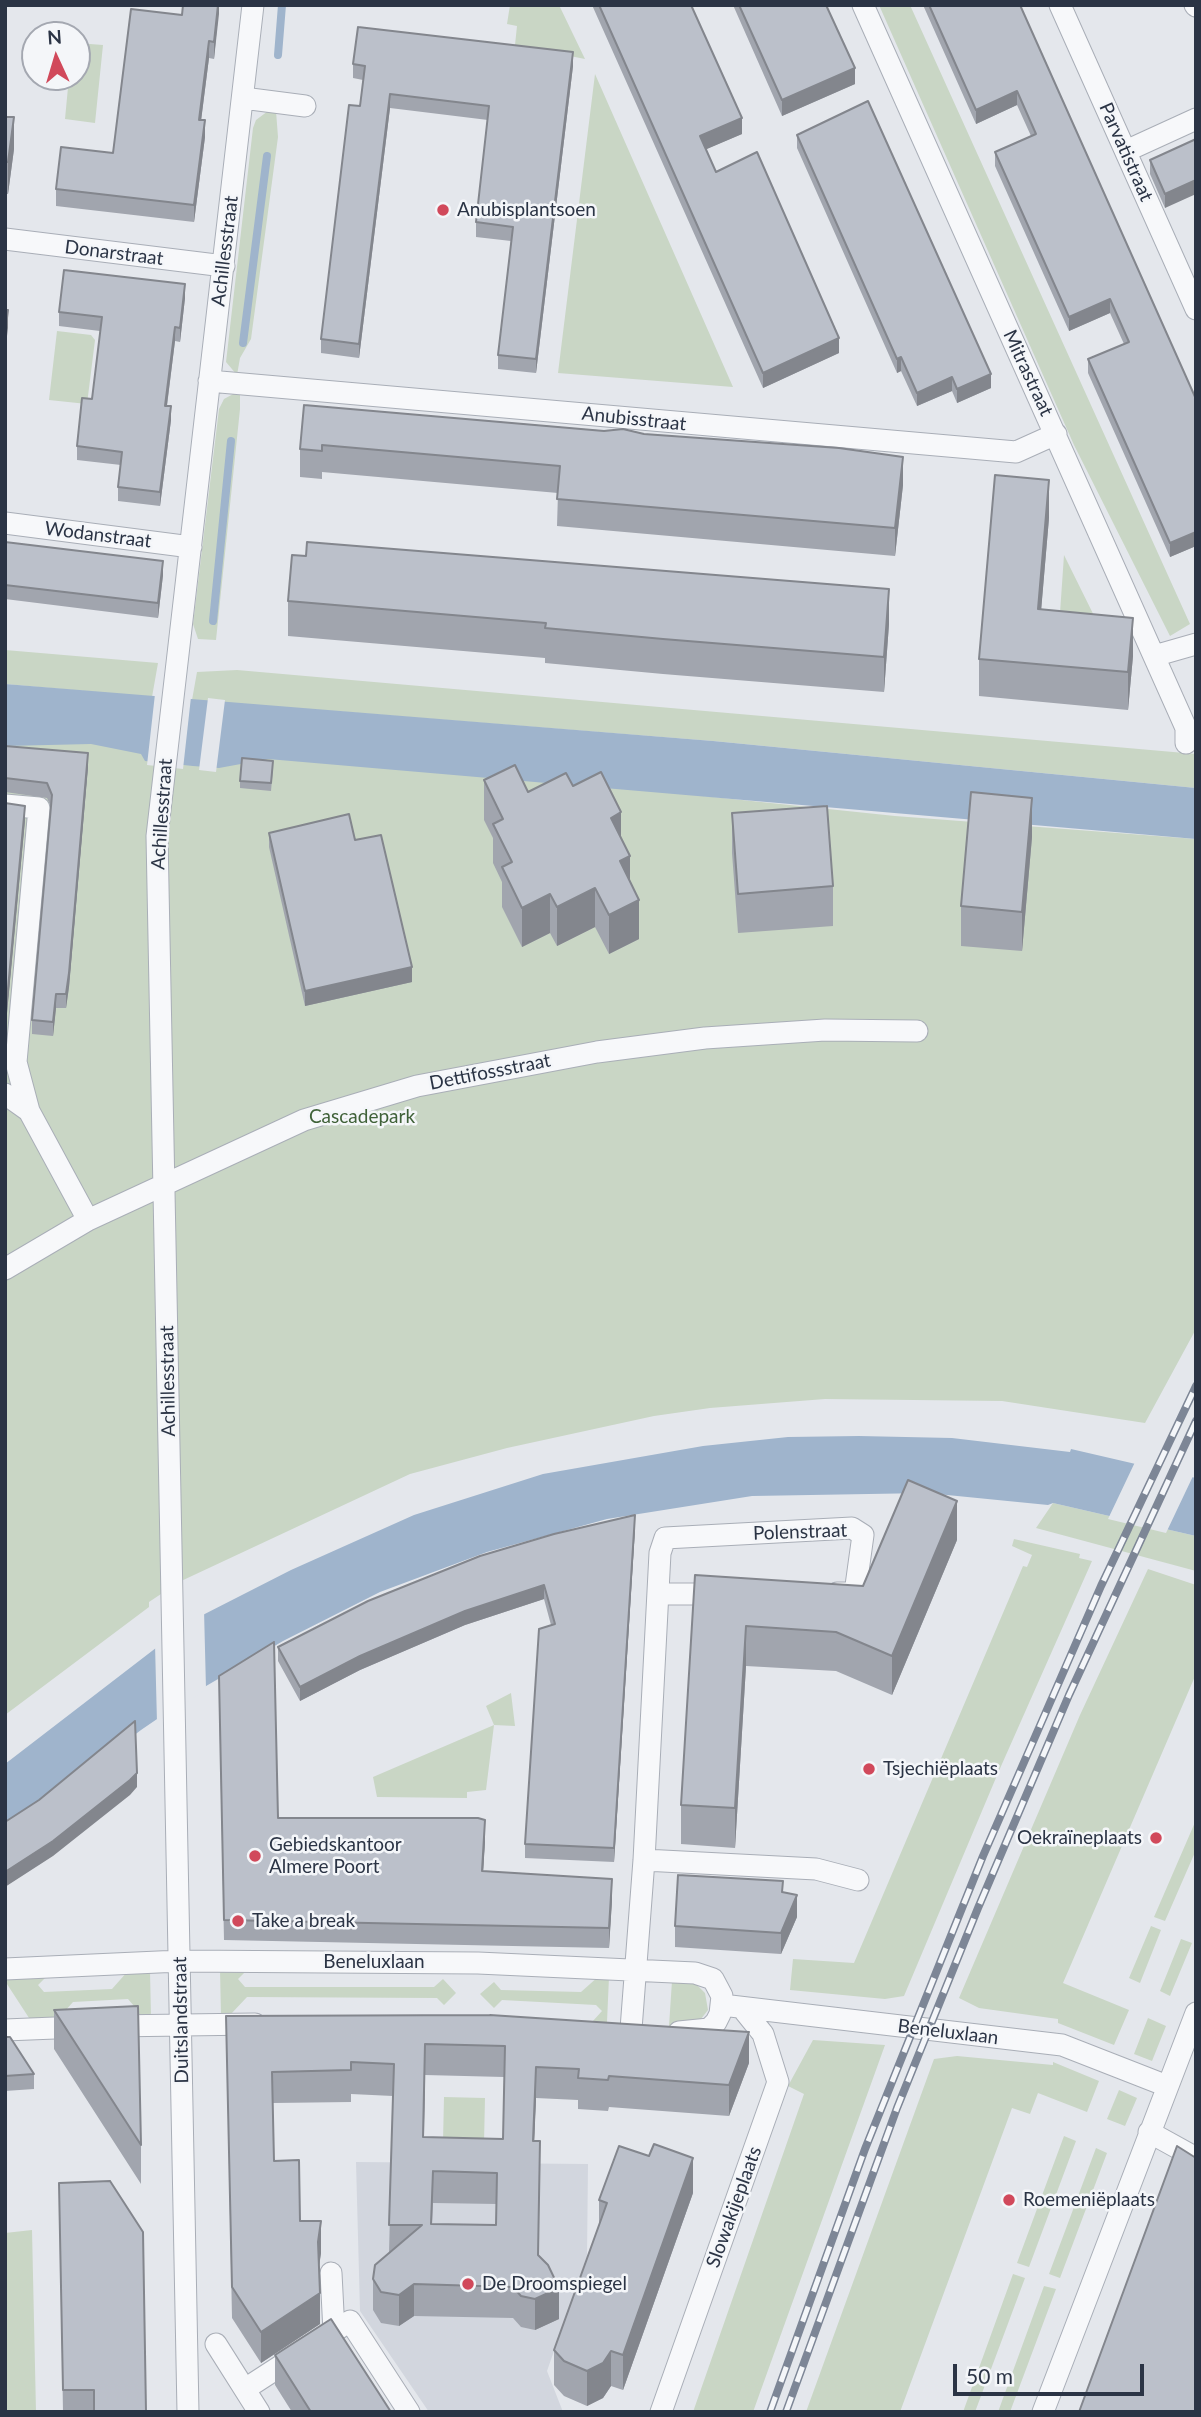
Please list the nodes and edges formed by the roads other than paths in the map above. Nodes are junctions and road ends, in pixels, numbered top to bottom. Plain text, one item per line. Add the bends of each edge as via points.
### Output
1 (253, 5) edge
2 (863, 5) edge
3 (1060, 5) edge
4 (243, 98) junction
5 (305, 106) dead end
6 (1196, 119) edge
7 (1126, 151) junction
8 (5, 239) edge
9 (224, 266) junction
10 (1194, 302) edge
11 (209, 381) junction
12 (1056, 434) junction
13 (5, 523) edge
14 (191, 547) junction
15 (1196, 644) edge
16 (1154, 656) junction
17 (1186, 743) dead end
18 (5, 805) edge
19 (917, 1031) dead end
20 (11, 1055) edge
21 (5, 1094) edge
22 (30, 1111) junction
23 (164, 1185) junction
24 (88, 1220) junction
25 (5, 1269) edge
26 (814, 1593) edge
27 (660, 1594) junction
28 (744, 1594) edge
29 (173, 1628) joint
30 (644, 1860) junction
31 (858, 1880) dead end
32 (180, 1961) junction
33 (5, 1969) edge
34 (635, 1970) junction
35 (732, 2007) junction
36 (1196, 2013) edge
37 (180, 2024) junction
38 (277, 2024) edge
39 (5, 2029) edge
40 (604, 2029) edge
41 (631, 2029) junction
42 (1167, 2086) junction
43 (1149, 2132) junction
44 (1196, 2158) edge
45 (331, 2273) dead end
46 (334, 2332) junction
47 (216, 2344) dead end
48 (245, 2389) junction
49 (188, 2412) edge
50 (259, 2412) edge
51 (409, 2412) edge
52 (661, 2412) edge
53 (1043, 2412) edge

1 - 4 street, Achillesstraat
2 - 12 street, Mitrastraat
3 - 7 street, Parvatistraat
4 - 5 street
4 - 9 street, Achillesstraat
6 - 7 street
7 - 10 street, Parvatistraat
8 - 9 street, Donarstraat
9 - 11 street, Achillesstraat
11 - 12 street, Anubisstraat via 1016,452
11 - 14 street, Achillesstraat
12 - 16 street, Mitrastraat
13 - 14 street, Wodanstraat
14 - 23 street, Achillesstraat via 157,836
15 - 16 street
16 - 17 street, Mitrastraat via 1185,728
18 - 20 street via 38,808
19 - 23 street, Dettifossstraat via 825,1030 705,1038 597,1052 417,1086 304,1120
20 - 22 street
21 - 22 street
22 - 24 street
23 - 24 street, Dettifossstraat
23 - 29 street, Achillesstraat
24 - 25 street, Dettifossstraat
26 - 27 street, Polenstraat via 855,1593 863,1535 852,1528 665,1538 660,1553
27 - 28 street
27 - 30 street, Polenstraat
29 - 32 street, Duitslandstraat
30 - 31 street via 816,1869
30 - 34 street, Polenstraat
32 - 33 street, Beneluxlaan
32 - 34 street, Beneluxlaan via 478,1962
32 - 37 street, Duitslandstraat
34 - 35 street, Beneluxlaan via 695,1973 713,1979
34 - 41 street, Polenstraat
35 - 41 street via 709,2029 690,2033
35 - 42 street, Beneluxlaan via 1062,2045
35 - 52 street, Slowakijeplaats via 763,2034 778,2082
36 - 42 street
37 - 38 street
37 - 39 street
37 - 49 street, Duitslandstraat
40 - 41 street
42 - 43 street
43 - 44 street
43 - 53 street
45 - 46 street
46 - 48 street
46 - 51 street via 350,2321
47 - 48 street
48 - 50 street

